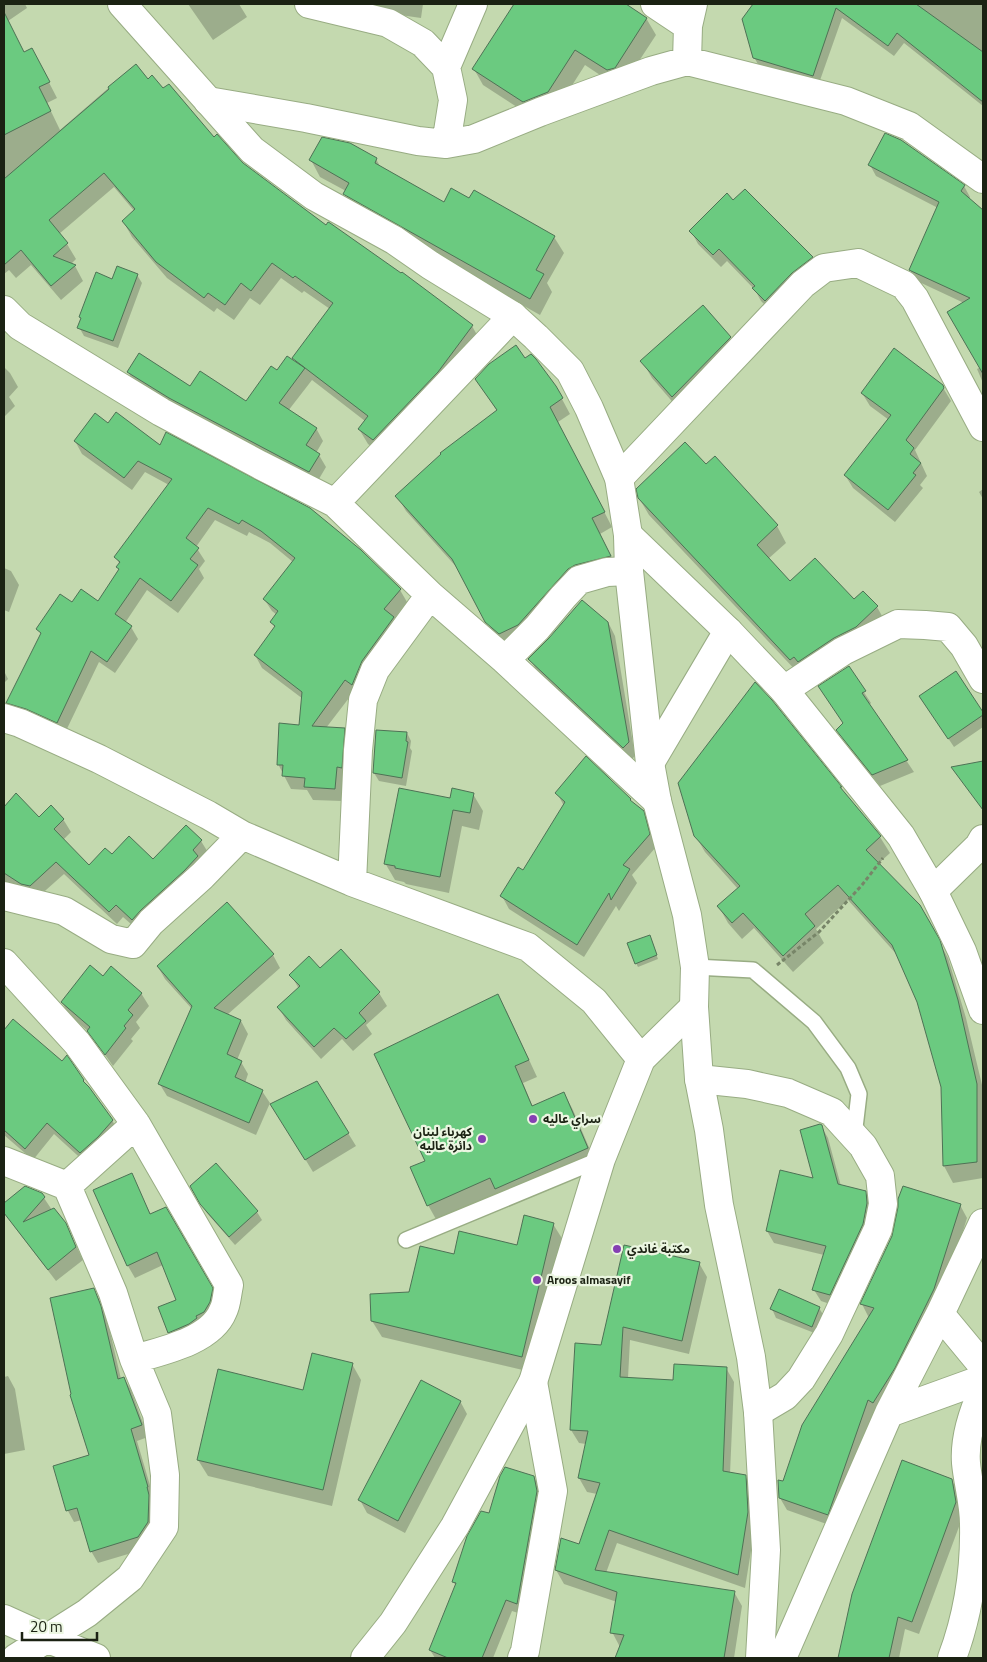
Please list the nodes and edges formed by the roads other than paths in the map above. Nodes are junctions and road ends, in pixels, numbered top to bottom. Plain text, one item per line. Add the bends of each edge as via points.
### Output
1 (122, 4) edge
2 (309, 4) edge
3 (473, 4) edge
4 (655, 4) edge
5 (690, 15) edge
6 (687, 61) junction
7 (446, 67) junction
8 (208, 101) junction
9 (446, 144) junction
10 (983, 179) edge
11 (4, 310) edge
12 (513, 316) junction
13 (983, 427) edge
14 (619, 478) junction
15 (335, 502) junction
16 (628, 535) junction
17 (629, 571) junction
18 (430, 596) junction
19 (728, 631) junction
20 (505, 660) junction
21 (983, 679) edge
22 (784, 690) junction
23 (4, 718) edge
24 (650, 763) junction
25 (657, 801) junction
26 (242, 835) junction
27 (983, 839) edge
28 (352, 882) junction
29 (934, 891) junction
30 (4, 896) edge
31 (4, 963) edge
32 (695, 967) junction
33 (694, 1007) junction
34 (983, 1010) edge
35 (641, 1059) junction
36 (699, 1079) junction
37 (136, 1124) junction
38 (854, 1136) junction
39 (601, 1159) junction
40 (4, 1161) edge
41 (67, 1186) junction
42 (983, 1223) edge
43 (406, 1240) dead end
44 (940, 1314) junction
45 (134, 1359) junction
46 (983, 1366) edge
47 (983, 1379) edge
48 (533, 1382) junction
49 (983, 1390) edge
50 (758, 1412) junction
51 (889, 1413) junction
52 (4, 1619) edge
53 (46, 1638) junction
54 (16, 1658) edge
55 (96, 1658) edge
56 (365, 1658) edge
57 (522, 1658) edge
58 (760, 1658) edge
59 (782, 1658) edge
60 (952, 1658) edge

1 - 8 street
2 - 7 street via 388,23 423,43
3 - 7 street
4 - 5 street
5 - 6 street
6 - 9 street via 651,71 474,139
6 - 10 street via 846,101 909,126
7 - 9 street via 453,100
8 - 9 street
8 - 12 street via 252,150 314,196 394,240
11 - 15 street via 20,326 161,412
12 - 14 street via 570,371
12 - 15 street
13 - 14 street via 915,299 904,285 858,263 824,268 803,284
14 - 16 street
15 - 18 street
16 - 17 street
16 - 19 street
17 - 20 street via 607,572 579,580
17 - 24 street
18 - 20 street
18 - 28 street via 375,670 363,700
19 - 22 street
19 - 24 street
20 - 25 street
21 - 22 street via 964,646 948,627 898,624 843,651
22 - 29 street via 901,836
23 - 26 street via 99,759
24 - 25 street
25 - 32 street via 687,915
26 - 28 street
26 - 30 street via 151,922 133,944 111,939 64,912
27 - 29 street
28 - 35 street via 528,946 594,1001
29 - 34 street via 962,951
31 - 37 street via 77,1043
32 - 33 street
32 - 38 lane via 753,970 814,1022 848,1068 859,1094
33 - 35 street
33 - 36 street
35 - 39 street
36 - 38 street via 747,1084 788,1093 832,1112
36 - 50 street via 721,1214 751,1357
37 - 41 street
37 - 45 street via 229,1285 223,1312 212,1328 182,1345
38 - 50 street via 880,1176 883,1204 878,1229 829,1334 801,1378 785,1396
39 - 43 lane
39 - 48 street
40 - 41 street
41 - 45 street via 113,1293
42 - 44 street
44 - 46 street
44 - 51 street
45 - 53 street via 157,1414 165,1475 164,1527 130,1578 87,1614
47 - 51 street
48 - 56 street via 455,1526 393,1623
48 - 57 street via 553,1491
49 - 60 street via 967,1442 966,1463 974,1521 972,1582
50 - 58 street via 766,1550
51 - 59 street
52 - 53 street
53 - 54 street
53 - 55 street

